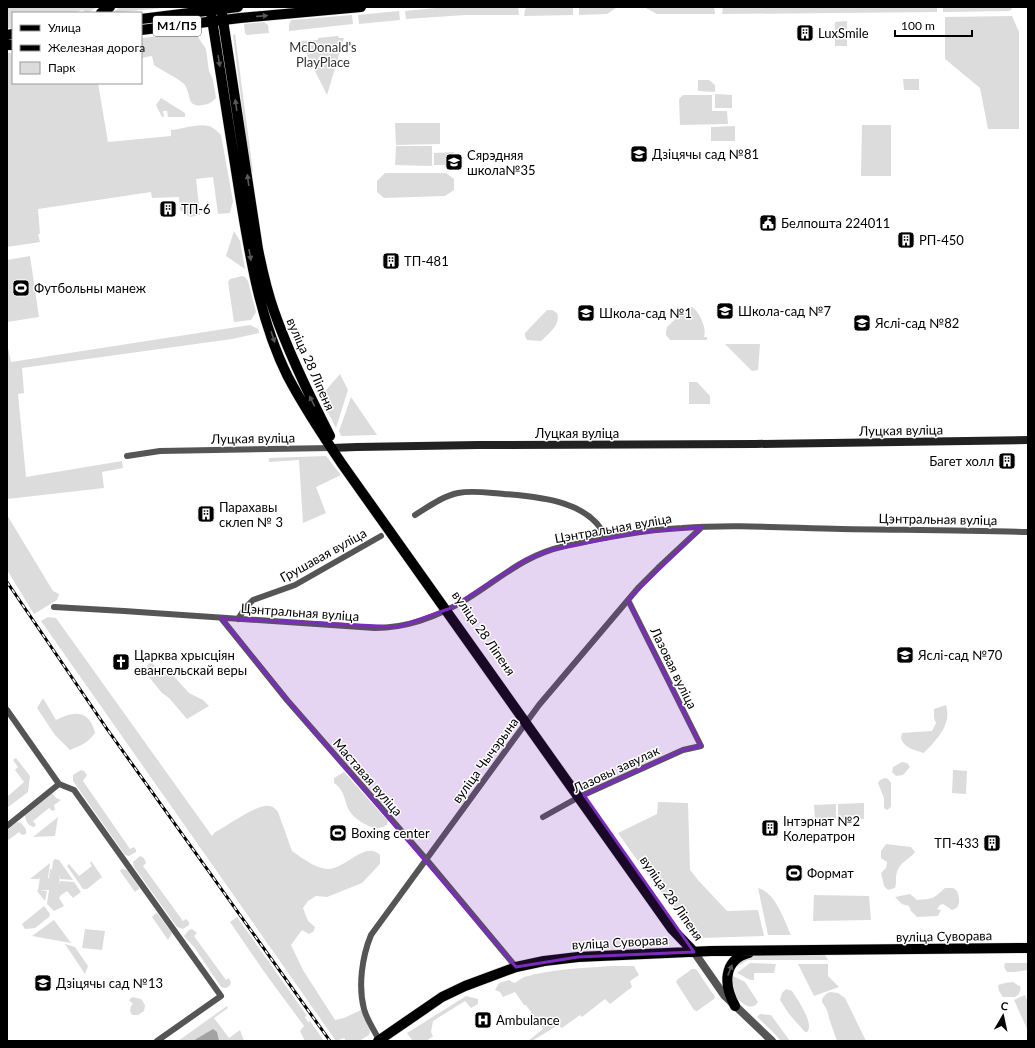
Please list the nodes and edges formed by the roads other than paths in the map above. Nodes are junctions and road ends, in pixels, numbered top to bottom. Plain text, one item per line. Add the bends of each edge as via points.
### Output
1 (238, 7) edge
2 (361, 7) edge
3 (221, 8) edge
4 (210, 9) edge
5 (142, 19) edge
6 (224, 20) junction
7 (212, 22) junction
8 (142, 30) edge
9 (292, 359) junction
10 (282, 362) junction
11 (1028, 440) edge
12 (335, 448) junction
13 (127, 456) dead end
14 (415, 515) dead end
15 (702, 527) junction
16 (1028, 532) edge
17 (381, 536) dead end
18 (606, 538) junction
19 (628, 600) junction
20 (54, 607) dead end
21 (448, 609) junction
22 (222, 618) junction
23 (238, 619) junction
24 (7, 710) edge
25 (527, 721) junction
26 (701, 746) joint
27 (59, 784) junction
28 (581, 796) junction
29 (543, 817) dead end
30 (7, 826) edge
31 (426, 859) junction
32 (1028, 948) edge
33 (760, 951) junction
34 (694, 952) junction
35 (516, 967) junction
36 (735, 1006) junction
37 (157, 1041) edge
38 (378, 1041) edge
39 (772, 1041) edge

1 - 3 main road, М1/П5
6 -> 2 main road, М1/П5
3 - 4 main road, М1/П5
3 - 6 main road, вуліца 28 Ліпеня
4 - 5 main road, М1/П5
4 - 7 main road, вуліца 28 Ліпеня
6 - 7 main road, М1/П5
9 -> 6 main road, вуліца 28 Ліпеня via 274,310 258,248
7 - 8 main road, М1/П5
7 -> 10 main road, вуліца 28 Ліпеня via 252,262
9 - 10 main road
12 -> 9 main road, вуліца 28 Ліпеня
10 - 12 main road, вуліца 28 Ліпеня via 304,405
11 - 12 main road, Луцкая вуліца
12 - 13 street, Луцкая вуліца via 160,452
12 - 21 main road, вуліца 28 Ліпеня
14 - 18 street via 457,493 524,496 553,500 576,509 597,523
15 - 16 street, Цэнтральная вуліца
15 - 18 street, Цэнтральная вуліца via 655,530
15 - 19 street, вуліца Чычэрына
17 - 23 street, Грушавая вуліца via 295,585 254,600
18 - 21 street, Цэнтральная вуліца via 537,554
19 - 25 street, вуліца Чычэрына
19 - 26 street, Лазовая вуліца
20 - 22 street, Цэнтральная вуліца
21 - 23 street, Цэнтральная вуліца via 414,623 391,628
21 - 25 main road, вуліца 28 Ліпеня
22 - 23 street, Цэнтральная вуліца
22 - 31 street, Маставая вуліца via 287,700
24 - 27 street
25 - 28 main road, вуліца 28 Ліпеня
25 - 31 street, вуліца Чычэрына
26 - 28 street, Лазовы завулак via 683,750
27 - 30 street
27 - 37 street via 74,790 221,996
28 - 29 street, Лазовы завулак
28 - 34 main road, вуліца 28 Ліпеня via 672,929
31 - 35 street, Маставая вуліца
31 - 38 street, вуліца Чычэрына via 367,944 362,999
32 - 33 main road, вуліца Суворава
33 - 34 main road, вуліца Суворава
36 -> 33 main road via 729,996 729,970 739,956
34 - 35 main road, вуліца Суворава via 578,957
34 - 36 street via 724,995
35 - 38 main road, вуліца Суворава via 442,997
36 - 39 street

